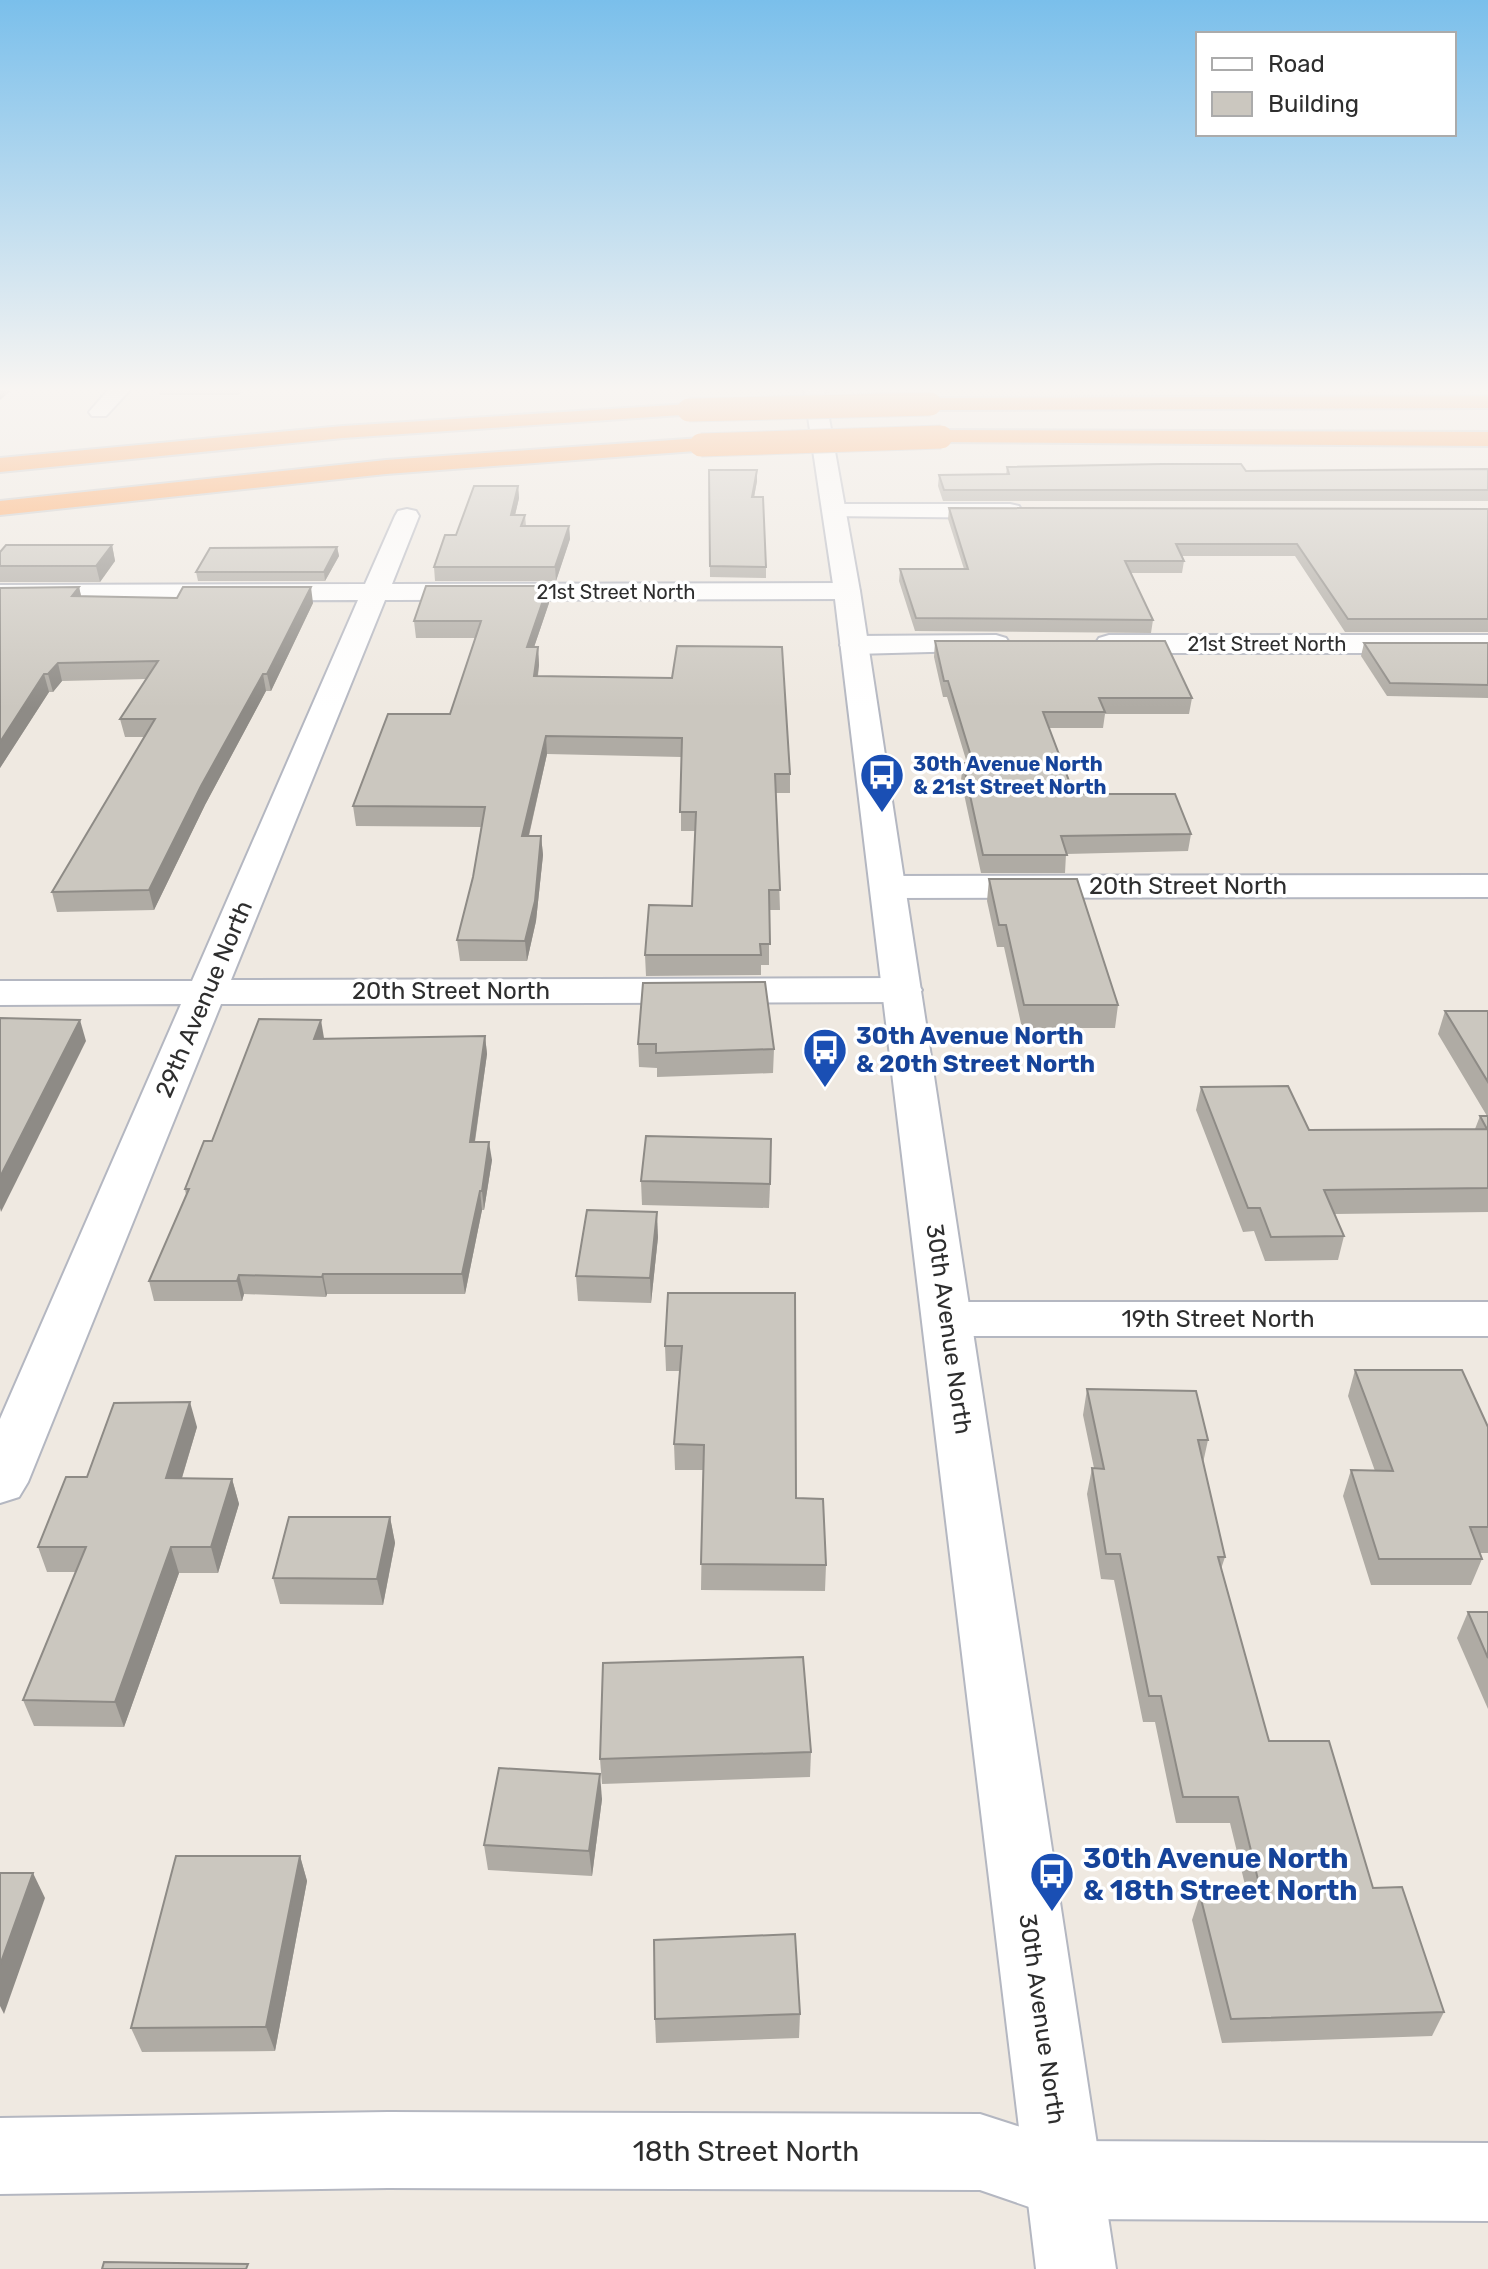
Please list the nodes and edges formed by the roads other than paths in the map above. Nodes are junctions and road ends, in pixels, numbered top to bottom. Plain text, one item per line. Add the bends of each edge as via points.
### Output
1 (116, 496) edge
2 (833, 496) edge
3 (0, 508) edge
4 (836, 511) junction
5 (1027, 511) edge
6 (407, 516) dead end
7 (847, 591) junction
8 (377, 592) junction
9 (0, 593) edge
10 (1028, 644) edge
11 (1075, 644) edge
12 (1488, 644) edge
13 (854, 645) junction
14 (1488, 886) edge
15 (888, 887) junction
16 (902, 990) junction
17 (207, 992) junction
18 (0, 993) edge
19 (948, 1319) junction
20 (1488, 1319) edge
21 (0, 1482) edge
22 (0, 2156) edge
23 (1064, 2180) junction
24 (1488, 2182) edge
25 (1076, 2269) edge

1 - 3 highway, bridge
2 - 4 street, 30th Avenue North
4 - 5 street
4 - 7 street, 30th Avenue North
6 - 8 street, 29th Avenue North
7 - 8 street, 21st Street North
7 - 13 street, 30th Avenue North
8 - 9 street, 21st Street North
8 - 17 street, 29th Avenue North
10 - 13 street
11 - 12 street, 21st Street North
13 - 15 street, 30th Avenue North
14 - 15 street, 20th Street North
15 - 16 street, 30th Avenue North
16 - 17 street, 20th Street North
16 - 19 street, 30th Avenue North
17 - 18 street, 20th Street North
17 - 21 street, 29th Avenue North
19 - 20 street, 19th Street North
19 - 23 street, 30th Avenue North
22 - 23 street, 18th Street North via 388,2150 980,2152
23 - 24 street, 18th Street North
23 - 25 street, 30th Avenue North

